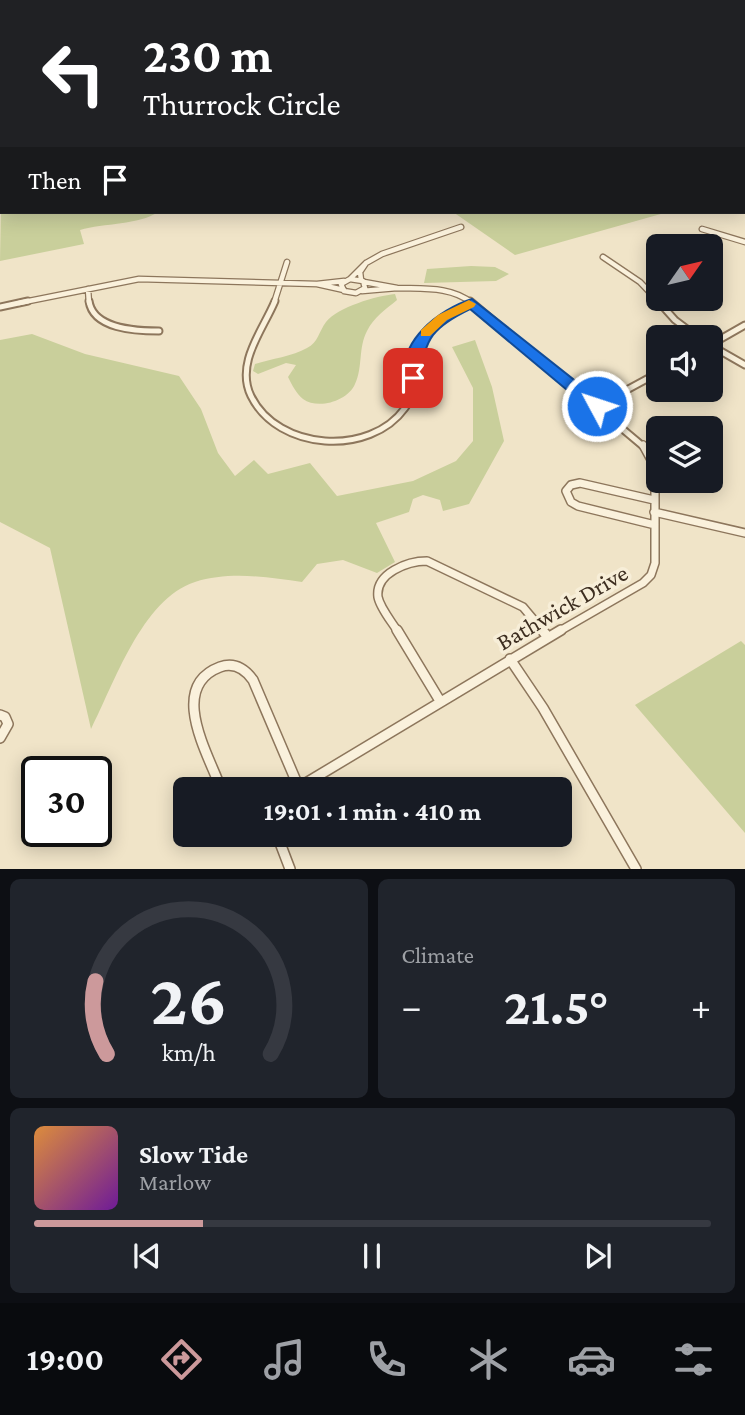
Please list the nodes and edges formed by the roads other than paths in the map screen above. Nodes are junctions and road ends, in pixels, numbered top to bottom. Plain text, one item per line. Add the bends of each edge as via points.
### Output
1 (461, 227) dead end
2 (702, 229) dead end
3 (745, 242) edge
4 (603, 257) dead end
5 (287, 262) dead end
6 (366, 263) junction
7 (346, 280) junction
8 (364, 282) junction
9 (281, 283) junction
10 (317, 284) junction
11 (397, 288) junction
12 (88, 289) junction
13 (345, 291) junction
14 (362, 291) junction
15 (472, 303) junction
16 (0, 307) edge
17 (682, 325) edge
18 (745, 325) edge
19 (159, 331) dead end
20 (723, 338) edge
21 (723, 352) edge
22 (745, 365) edge
23 (646, 379) edge
24 (597, 406) junction
25 (654, 500) junction
26 (654, 512) junction
27 (654, 525) junction
28 (745, 533) edge
29 (548, 637) junction
30 (510, 659) junction
31 (440, 701) junction
32 (0, 715) edge
33 (0, 738) edge
34 (217, 777) edge
35 (293, 777) edge
36 (315, 777) edge
37 (282, 847) edge
38 (290, 869) edge
39 (636, 869) edge

1 - 6 street via 407,243
2 - 3 street
4 - 17 street via 640,282
5 - 9 street
6 - 7 street
6 - 8 street via 359,273
7 - 8 street, Bathwick Drive
7 - 10 street, Bathwick Drive
7 - 13 street via 341,285
8 - 11 street, Bathwick Drive
8 - 14 street
9 - 10 street
9 - 12 street via 152,278
9 - 15 street via 271,312 258,330 246,383 255,405 273,424 312,439 362,436 398,416 412,395 415,355 424,335 443,317
10 - 13 street, Bathwick Drive
11 - 14 street, Bathwick Drive
11 - 15 street, Bathwick Drive via 449,290
12 - 16 street
12 - 19 street via 97,319
13 - 14 street, Bathwick Drive
15 - 24 street, Bathwick Drive
18 - 20 street
21 - 22 street
23 - 24 street
24 - 25 street, Bathwick Drive via 649,452 655,467
25 - 26 street, Bathwick Drive
25 - 27 street via 580,483 566,493 578,506
26 - 27 street, Bathwick Drive
26 - 28 street
27 - 29 street, Bathwick Drive via 651,575
29 - 30 street, Bathwick Drive
29 - 31 street via 523,607 436,564 420,560 392,571 379,584 379,601
30 - 31 street, Bathwick Drive
30 - 39 street
31 - 36 street, Bathwick Drive
32 - 33 street via 8,724
34 - 35 street via 193,699 206,676 230,666 246,671 253,680
37 - 38 street

